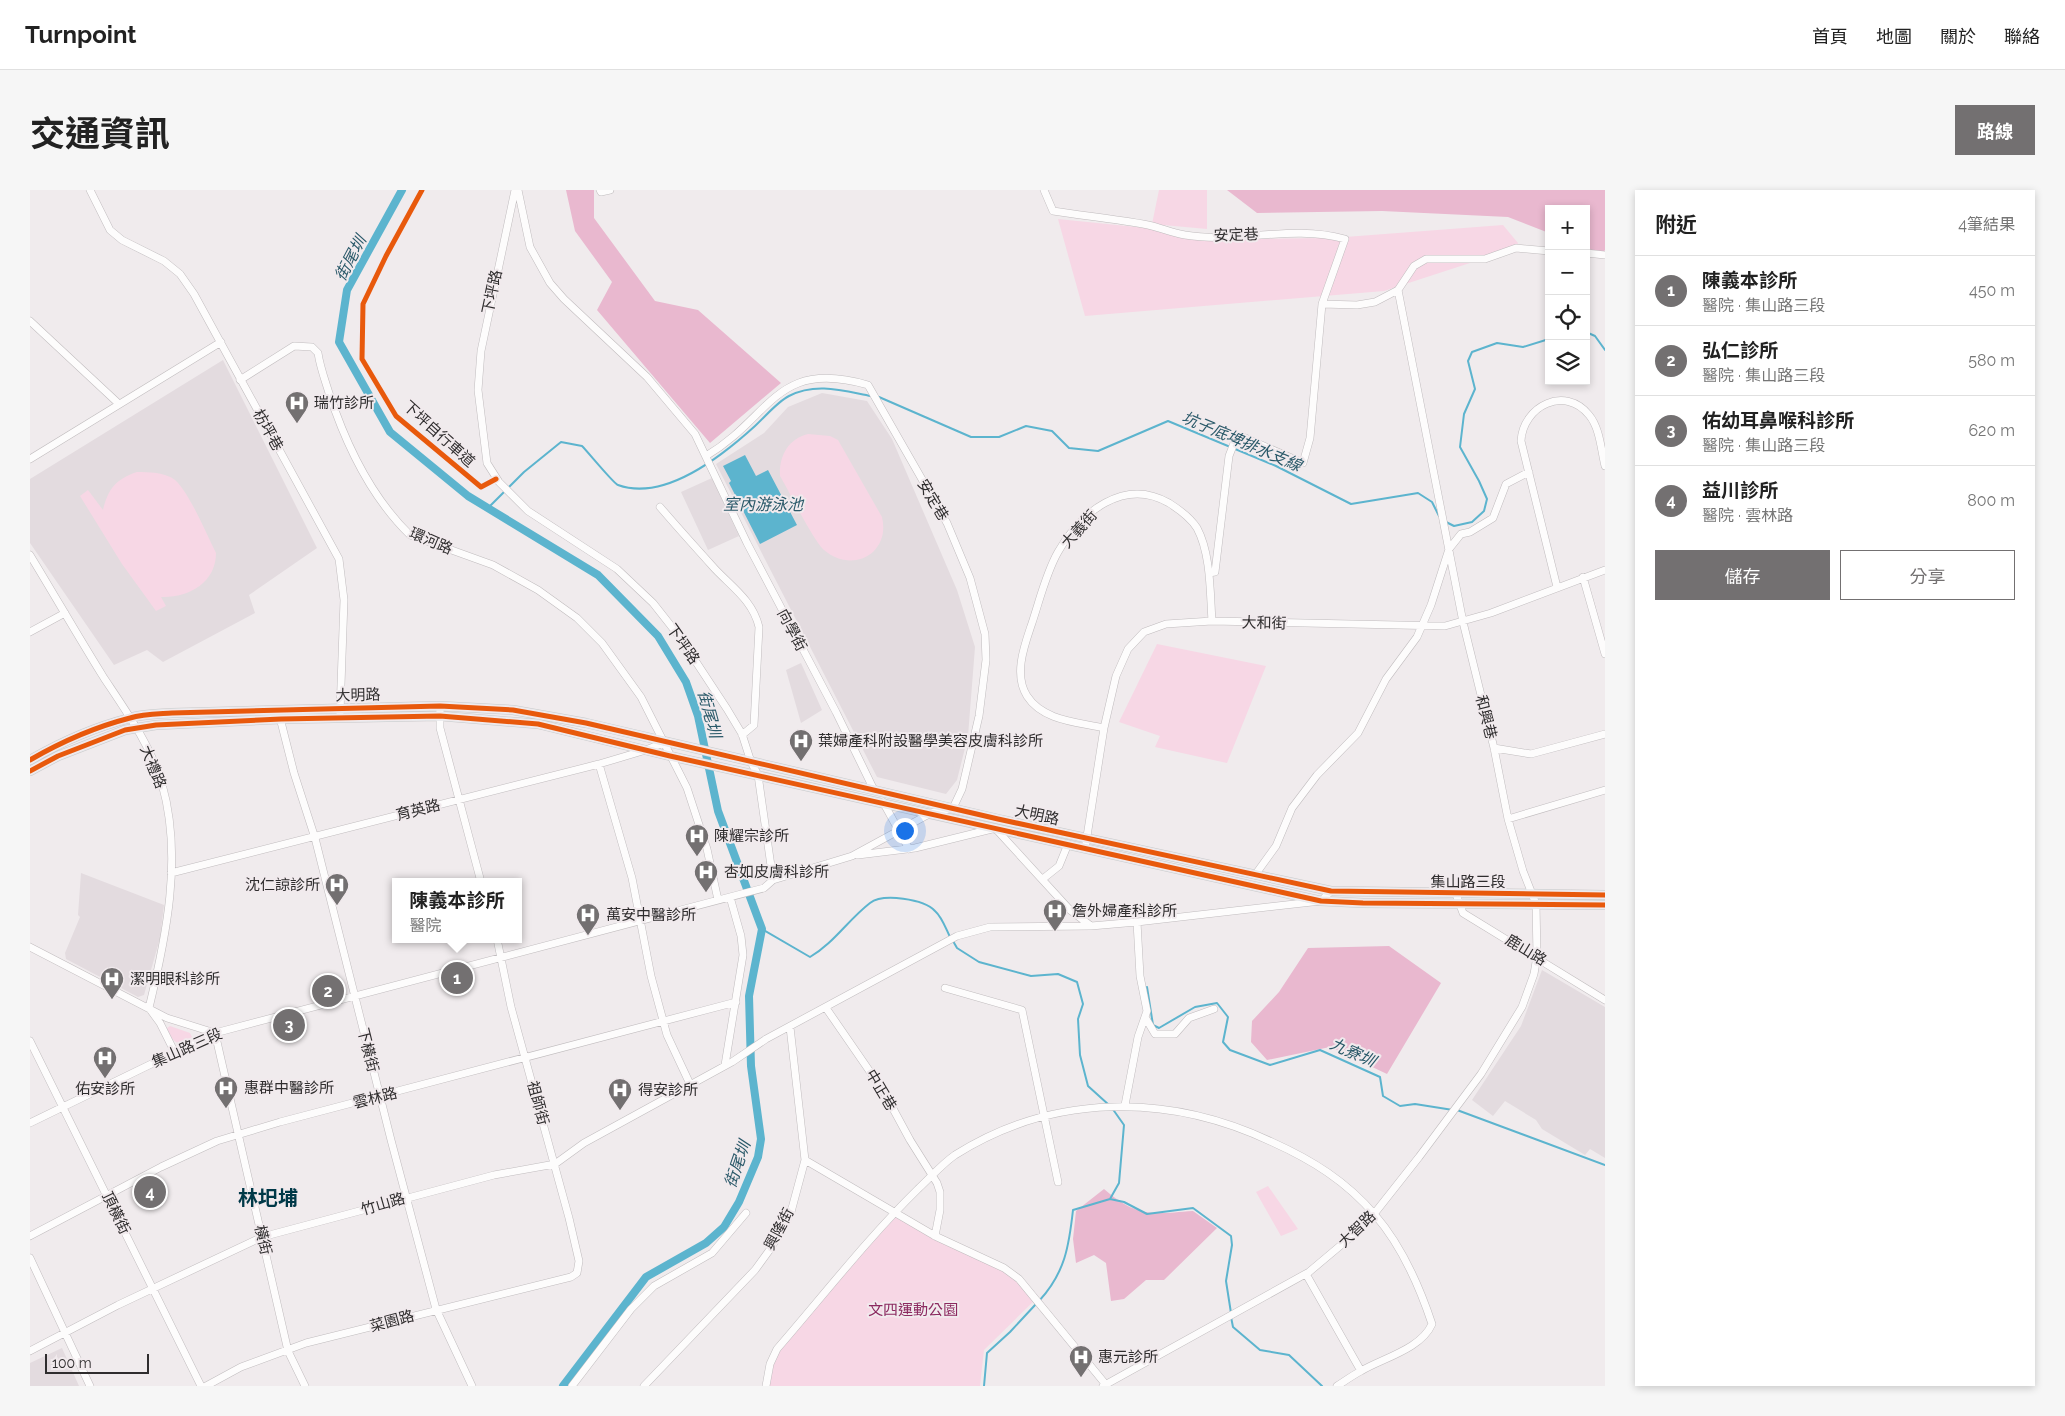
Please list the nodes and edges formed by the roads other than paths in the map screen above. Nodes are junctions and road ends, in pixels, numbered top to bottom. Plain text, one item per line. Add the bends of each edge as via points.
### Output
1 (90, 190) edge
2 (517, 190) edge
3 (600, 190) edge
4 (610, 190) edge
5 (1044, 190) edge
6 (1545, 250) edge
7 (1590, 253) edge
8 (1605, 255) edge
9 (1398, 290) junction
10 (1322, 304) junction
11 (30, 321) edge
12 (221, 342) junction
13 (240, 380) junction
14 (119, 404) junction
15 (706, 456) junction
16 (30, 459) edge
17 (1605, 466) edge
18 (1529, 472) junction
19 (660, 507) dead end
20 (1449, 549) junction
21 (30, 555) edge
22 (1605, 570) edge
23 (1209, 573) junction
24 (1583, 577) junction
25 (1557, 587) junction
26 (66, 613) junction
27 (1212, 621) junction
28 (1463, 622) junction
29 (1422, 626) junction
30 (30, 632) edge
31 (1605, 654) edge
32 (440, 706) junction
33 (339, 708) junction
34 (279, 714) junction
35 (440, 716) junction
36 (130, 718) junction
37 (341, 718) junction
38 (135, 728) junction
39 (1104, 728) junction
40 (1605, 734) edge
41 (742, 735) junction
42 (663, 742) junction
43 (1494, 748) junction
44 (646, 750) junction
45 (670, 756) junction
46 (30, 760) edge
47 (751, 762) junction
48 (600, 764) junction
49 (30, 771) edge
50 (758, 775) junction
51 (874, 790) junction
52 (1605, 790) edge
53 (460, 800) junction
54 (883, 802) junction
55 (953, 808) junction
56 (931, 813) junction
57 (1508, 819) junction
58 (997, 824) junction
59 (900, 831) junction
60 (315, 838) junction
61 (1085, 838) junction
62 (1068, 844) junction
63 (908, 849) junction
64 (1085, 849) junction
65 (852, 856) junction
66 (171, 873) junction
67 (1255, 875) junction
68 (480, 878) edge
69 (1044, 878) junction
70 (773, 880) junction
71 (1331, 891) junction
72 (1456, 894) junction
73 (1531, 895) junction
74 (1605, 896) edge
75 (730, 897) junction
76 (718, 900) junction
77 (1321, 901) junction
78 (1458, 904) junction
79 (1536, 904) junction
80 (1605, 905) edge
81 (641, 920) junction
82 (1137, 922) junction
83 (1091, 926) junction
84 (498, 943) edge
85 (30, 948) edge
86 (1537, 956) junction
87 (502, 957) junction
88 (945, 988) dead end
89 (355, 996) junction
90 (1605, 1000) edge
91 (736, 1002) junction
92 (149, 1008) junction
93 (826, 1008) junction
94 (1214, 1008) dead end
95 (1144, 1017) junction
96 (664, 1020) junction
97 (790, 1027) junction
98 (215, 1033) junction
99 (30, 1041) edge
100 (175, 1053) junction
101 (526, 1058) junction
102 (726, 1065) junction
103 (690, 1084) junction
104 (380, 1097) junction
105 (1121, 1105) junction
106 (62, 1108) junction
107 (1043, 1116) junction
108 (30, 1123) edge
109 (239, 1134) junction
110 (804, 1160) junction
111 (555, 1164) junction
112 (932, 1175) junction
113 (1058, 1182) dead end
114 (108, 1195) junction
115 (408, 1197) junction
116 (895, 1212) junction
117 (746, 1213) dead end
118 (1374, 1214) junction
119 (30, 1236) edge
120 (936, 1236) junction
121 (262, 1237) junction
122 (30, 1258) edge
123 (579, 1268) joint
124 (1306, 1274) junction
125 (153, 1288) junction
126 (436, 1309) junction
127 (65, 1334) junction
128 (30, 1351) edge
129 (288, 1351) junction
130 (1361, 1371) junction
131 (90, 1386) edge
132 (201, 1386) edge
133 (206, 1386) edge
134 (305, 1386) edge
135 (472, 1386) edge
136 (572, 1386) edge
137 (644, 1386) edge
138 (766, 1386) edge
139 (1105, 1386) edge
140 (1338, 1386) edge

1 - 12 street, 枋坪巷 via 110,230 180,274
2 - 15 street via 530,247 550,284 647,377 695,434
2 - 41 street, 下坪路 via 488,312 479,370 478,390 488,463 499,482 528,511 617,569 653,603 679,636
3 - 4 street
5 - 10 street, 安定巷 via 1054,211 1149,225 1185,235 1240,237 1287,232 1327,234 1345,240
6 - 9 street via 1516,248 1485,259 1426,259 1414,266
7 - 8 street
9 - 10 street via 1375,302
9 - 20 street, 和興巷
10 - 23 street via 1310,438 1303,463 1236,438 1231,448 1215,572
11 - 14 street
12 - 13 street, 枋坪巷
12 - 14 street
13 - 33 street, 枋坪巷 via 339,559 344,600
13 - 42 street, 環河路 via 294,346 312,347 318,353 341,428 391,515 410,535 493,565 538,590 577,618 602,643 621,669 649,712
14 - 16 street
15 - 51 street, 向學街
15 - 55 street, 安定巷 via 725,445 791,385 818,377 868,385 947,523 970,578 985,634 986,660 979,716 962,789
17 - 18 street via 1591,417 1574,403 1557,400 1540,406 1524,423 1521,440
18 - 20 street via 1506,484 1493,518 1461,534
18 - 25 street
19 - 41 street via 746,599 757,618 754,725
20 - 28 street, 和興巷
20 - 29 street
21 - 26 street, 大禮路
22 - 24 street, 大和街
23 - 27 street, 大義街
23 - 39 street, 大義街 via 1197,529 1188,516 1160,498 1146,494 1130,493 1110,499 1080,524 1058,551 1023,651 1023,687 1037,708 1051,716
24 - 25 street, 大和街
24 - 31 street
25 - 28 street, 大和街
26 - 30 street
26 - 36 street, 大禮路
27 - 29 street, 大和街
27 - 39 street, 大和街 via 1160,625 1135,639 1116,676
28 - 29 street, 大和街
28 - 43 street, 和興巷
29 - 67 street via 1411,647 1386,679 1358,733 1304,789 1276,846
32 - 33 main road, 大明路
32 - 35 street
32 - 42 main road, 大明路 via 539,714
33 - 34 main road, 大明路
33 - 37 street, 枋坪巷
34 - 36 main road, 大明路 via 172,713
34 - 37 main road, 大明路
34 - 38 main road, 大明路
34 - 60 street, 下橫街
35 - 37 main road, 大明路
35 - 44 main road, 大明路 via 538,724
35 - 53 street via 440,728
36 - 38 street, 大禮路
36 - 46 main road, 大明路 via 52,747
38 - 49 main road, 大明路 via 58,756
38 - 66 street, 大禮路 via 162,784 169,820
39 - 61 street, 大和街
40 - 43 street via 1531,754
41 - 47 street, 下坪路
42 - 44 street, 育英路
42 - 45 street
42 - 47 main road, 大明路
43 - 57 street, 和興巷
44 - 45 main road, 大明路
44 - 48 street, 育英路
45 - 50 main road, 大明路
45 - 76 street via 687,788 699,822
47 - 50 street, 下坪路
47 - 51 main road, 大明路
48 - 53 street, 育英路
48 - 81 street
50 - 54 main road, 大明路
50 - 70 street, 下坪路
51 - 55 main road, 大明路
52 - 57 street
53 - 60 street, 育英路
53 - 68 street
54 - 56 main road, 大明路
54 - 59 street
55 - 56 street
55 - 58 main road, 大明路
56 - 58 main road, 大明路
56 - 59 street
57 - 73 street, 和興巷
58 - 61 main road, 大明路
58 - 62 main road, 大明路
58 - 63 street
58 - 69 street
59 - 63 street
59 - 65 street
60 - 66 street, 育英路
60 - 89 street, 下橫街
61 - 64 street, 大和街
61 - 67 main road, 大明路
62 - 64 main road, 大明路
62 - 69 street via 1059,866
63 - 65 street
64 - 77 main road, 大明路
65 - 70 street
66 - 92 street, 大禮路 via 162,950
67 - 71 main road, 大明路
69 - 83 street via 1070,910
70 - 75 street, 集山路三段 via 764,888
71 - 72 main road, 集山路三段
71 - 77 street
72 - 73 main road, 集山路三段
72 - 78 street
73 - 74 main road, 集山路三段
73 - 79 street, 大智路
75 - 76 street, 集山路三段
75 - 91 street via 741,936
76 - 81 street, 集山路三段
77 - 78 main road, 集山路三段
77 - 82 street, 集山路三段
78 - 79 main road, 集山路三段
78 - 86 street, 鹿山路 via 1463,913
79 - 80 main road, 集山路三段
79 - 86 street, 大智路
81 - 87 street, 集山路三段
81 - 96 street via 651,976
82 - 83 street, 集山路三段
82 - 95 street via 1140,976 1147,1011
83 - 93 street, 集山路三段 via 990,927 957,936
84 - 87 street, 祖師街
85 - 92 street
86 - 90 street, 鹿山路
86 - 118 street, 大智路 via 1522,1007 1506,1036
87 - 89 street, 集山路三段
87 - 101 street, 祖師街 via 511,1007
88 - 107 street via 1022,1010
89 - 98 street, 集山路三段
89 - 104 street, 下橫街
91 - 96 street, 雲林路
91 - 102 street
92 - 98 street via 167,1018
92 - 100 street
93 - 97 street
93 - 112 street, 中正巷 via 884,1092
94 - 95 street via 1189,1018 1175,1034 1155,1034
95 - 105 street
96 - 101 street, 雲林路
96 - 103 street via 667,1035
97 - 102 street, 竹山路
97 - 110 street, 興隆街
98 - 100 street, 集山路三段
98 - 109 street, 橫街
99 - 106 street, 頂橫街
100 - 106 street, 集山路三段
101 - 104 street, 雲林路
101 - 111 street, 祖師街
102 - 103 street, 竹山路
103 - 111 street, 竹山路 via 584,1143
104 - 109 street, 雲林路
104 - 115 street, 下橫街
105 - 107 street
105 - 118 street via 1200,1115 1259,1135 1306,1157 1337,1178
106 - 108 street, 集山路三段
106 - 114 street, 頂橫街
107 - 112 street via 986,1136
107 - 113 street
109 - 114 street, 雲林路 via 217,1141
109 - 121 street, 橫街
110 - 116 street
110 - 137 street, 興隆街 via 791,1212 771,1248 755,1270
111 - 115 street, 竹山路 via 494,1175
111 - 123 street, 祖師街
112 - 116 street
112 - 120 street, 中正巷 via 940,1192
114 - 119 street, 雲林路
114 - 125 street, 頂橫街
115 - 121 street, 竹山路
115 - 126 street, 下橫街
116 - 120 street
116 - 138 street via 777,1349
117 - 136 street via 712,1253 654,1286 631,1309
118 - 124 street, 大智路 via 1328,1258
118 - 130 street via 1391,1236 1419,1287 1432,1324 1418,1340
120 - 139 street via 1004,1268 1019,1279
121 - 125 street, 竹山路
121 - 129 street, 橫街
122 - 127 street
123 - 126 street, 菜園路 via 571,1277
124 - 130 street
124 - 139 street, 大智路
125 - 127 street, 竹山路
125 - 132 street, 頂橫街
126 - 129 street, 菜園路 via 306,1343
126 - 135 street, 下橫街
127 - 128 street, 竹山路
127 - 131 street
129 - 133 street, 菜園路 via 241,1368
129 - 134 street, 橫街
130 - 140 street

